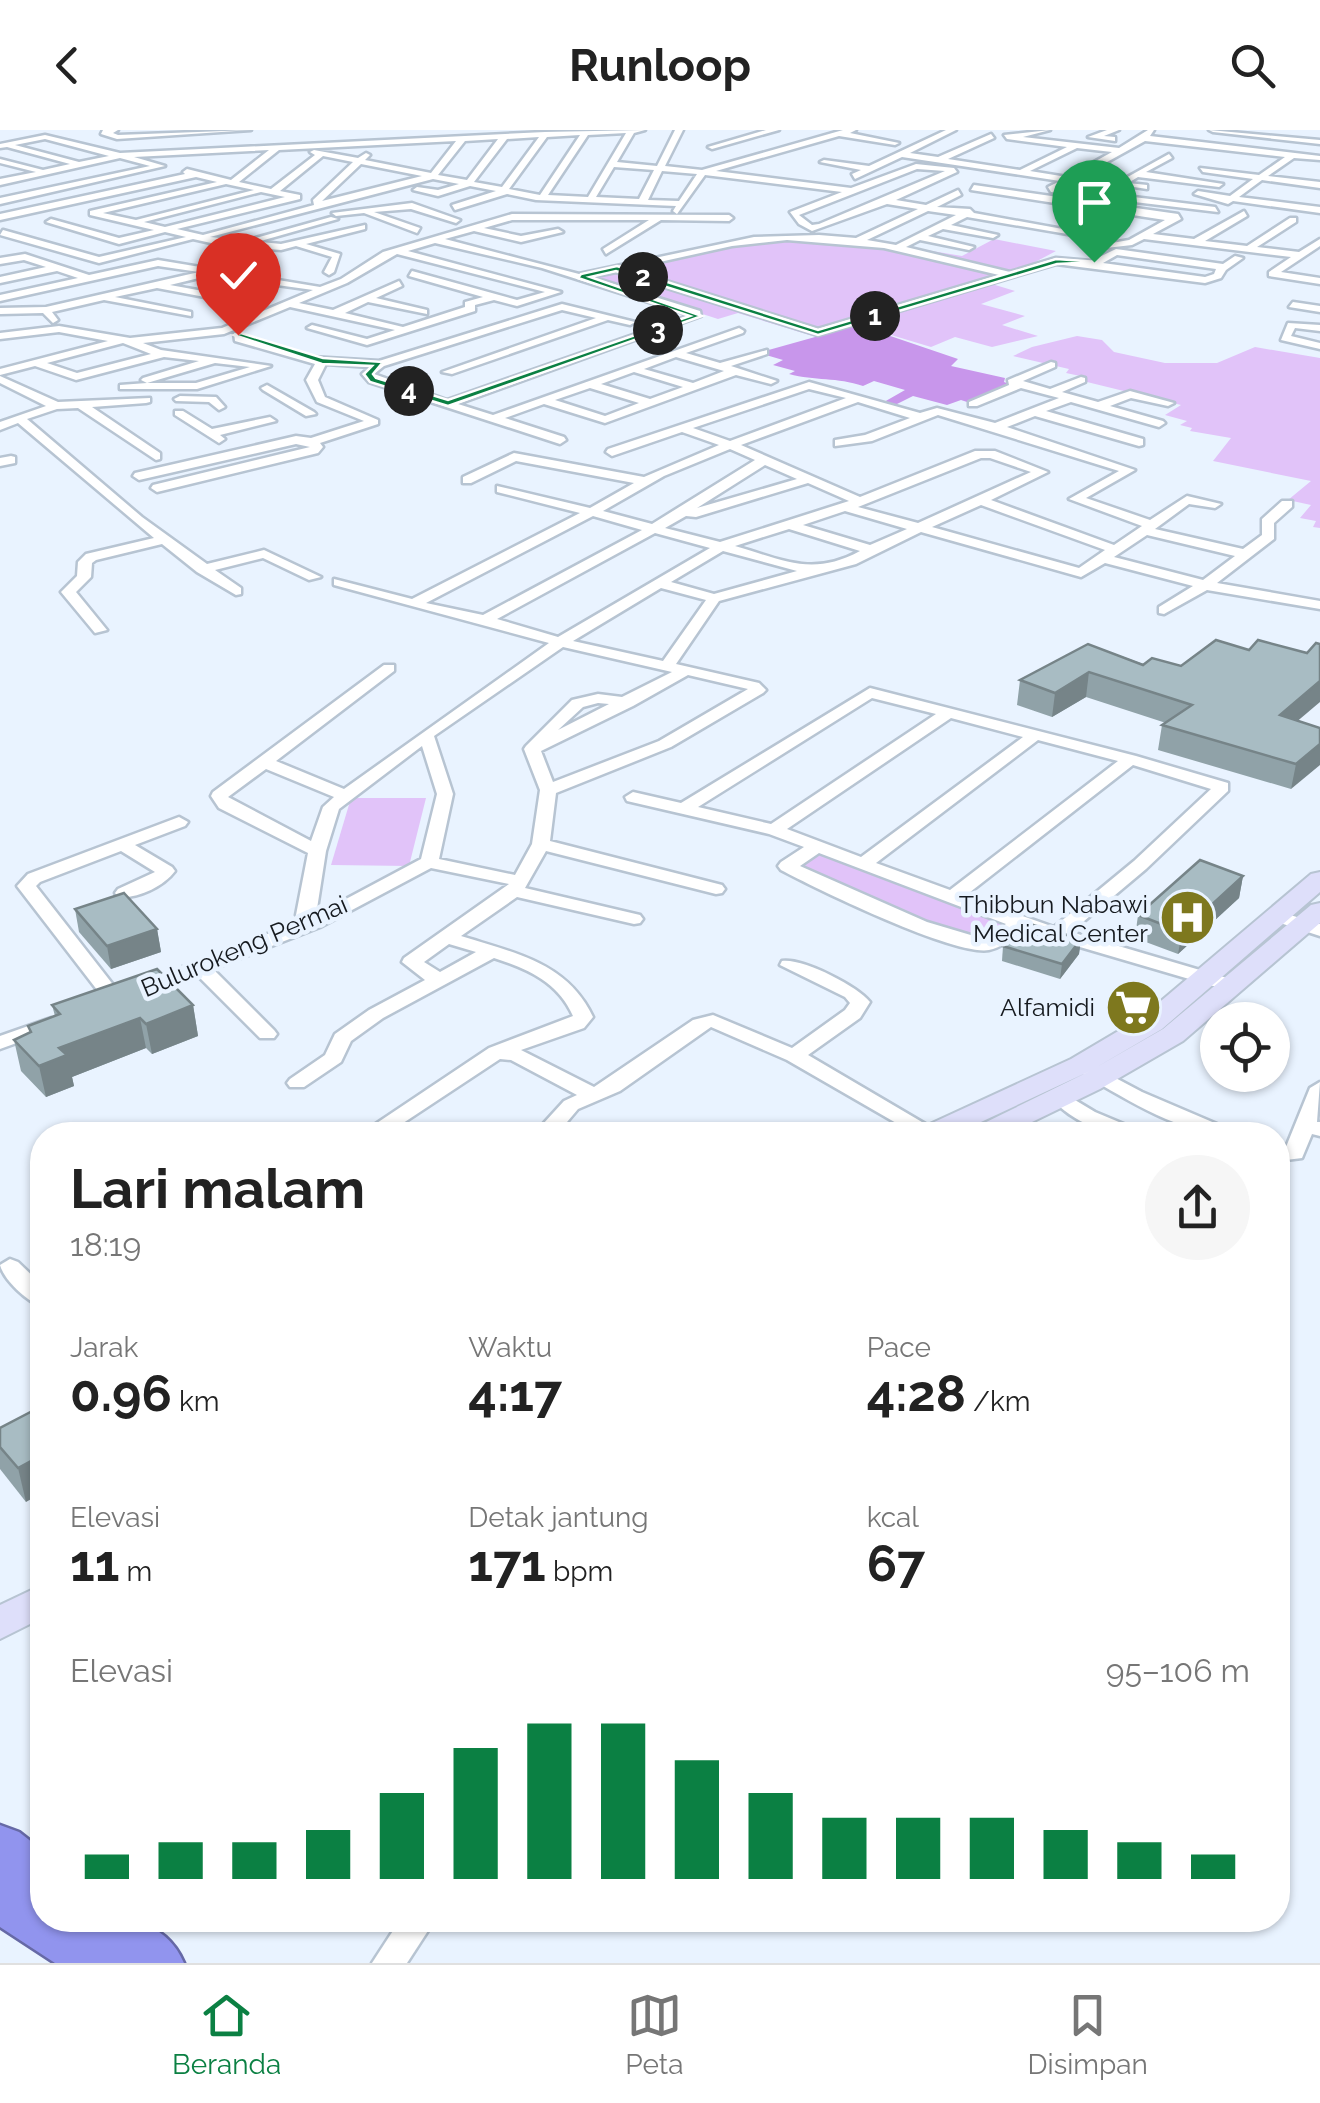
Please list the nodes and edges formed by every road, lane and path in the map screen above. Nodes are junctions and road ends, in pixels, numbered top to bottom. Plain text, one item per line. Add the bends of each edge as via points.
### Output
1 (24, 130) edge
2 (248, 130) edge
3 (632, 130) edge
4 (641, 130) edge
5 (679, 130) edge
6 (775, 130) edge
7 (852, 130) edge
8 (952, 130) edge
9 (972, 130) edge
10 (1115, 130) edge
11 (1212, 130) edge
12 (1291, 130) edge
13 (104, 131) edge
14 (207, 131) edge
15 (1044, 131) edge
16 (586, 132) junction
17 (797, 133) dead end
18 (546, 134) junction
19 (842, 134) junction
20 (44, 136) junction
21 (384, 136) edge
22 (505, 136) junction
23 (991, 136) junction
24 (126, 137) junction
25 (1007, 137) junction
26 (1092, 137) junction
27 (1145, 137) edge
28 (463, 138) junction
29 (717, 138) edge
30 (1279, 138) junction
31 (422, 140) junction
32 (1034, 141) junction
33 (829, 142) junction
34 (330, 144) junction
35 (895, 144) dead end
36 (3, 145) edge
37 (1320, 145) edge
38 (280, 146) junction
39 (1075, 146) junction
40 (227, 149) junction
41 (1016, 149) dead end
42 (1124, 150) junction
43 (746, 152) dead end
44 (164, 153) junction
45 (320, 154) junction
46 (900, 154) junction
47 (1171, 154) junction
48 (1292, 154) junction
49 (119, 156) junction
50 (768, 156) junction
51 (1188, 156) dead end
52 (1306, 156) junction
53 (998, 158) dead end
54 (1206, 158) dead end
55 (1320, 158) edge
56 (0, 160) edge
57 (939, 160) junction
58 (360, 161) junction
59 (824, 162) dead end
60 (75, 163) junction
61 (612, 164) junction
62 (738, 164) junction
63 (1155, 164) junction
64 (161, 166) junction
65 (980, 166) junction
66 (1274, 167) junction
67 (660, 168) junction
68 (394, 169) junction
69 (873, 169) junction
70 (1289, 169) dead end
71 (41, 170) junction
72 (1006, 171) junction
73 (702, 172) junction
74 (812, 172) dead end
75 (1020, 173) junction
76 (194, 174) junction
77 (1138, 174) junction
78 (344, 176) junction
79 (432, 176) junction
80 (993, 177) junction
81 (850, 178) junction
82 (1260, 178) junction
83 (1065, 179) junction
84 (0, 181) edge
85 (230, 182) junction
86 (470, 183) junction
87 (1320, 185) edge
88 (394, 186) junction
89 (827, 188) junction
90 (1050, 188) junction
91 (1247, 188) junction
92 (1110, 189) junction
93 (1160, 189) dead end
94 (417, 190) dead end
95 (505, 190) junction
96 (0, 191) edge
97 (269, 191) junction
98 (849, 192) junction
99 (1178, 192) dead end
100 (958, 193) dead end
101 (22, 196) junction
102 (540, 196) junction
103 (296, 197) junction
104 (1320, 197) edge
105 (1233, 199) junction
106 (590, 200) junction
107 (1034, 200) junction
108 (0, 201) edge
109 (887, 201) junction
110 (319, 203) junction
111 (642, 203) junction
112 (58, 204) junction
113 (682, 204) junction
114 (1020, 206) dead end
115 (1082, 206) junction
116 (456, 207) dead end
117 (927, 207) junction
118 (980, 207) dead end
119 (1198, 208) junction
120 (362, 210) junction
121 (1215, 210) junction
122 (1320, 210) edge
123 (1006, 212) dead end
124 (1126, 212) junction
125 (92, 213) junction
126 (966, 214) junction
127 (1244, 214) junction
128 (512, 216) junction
129 (1261, 216) dead end
130 (0, 217) edge
131 (660, 217) junction
132 (673, 217) junction
133 (729, 218) dead end
134 (1277, 218) dead end
135 (992, 219) junction
136 (1175, 219) junction
137 (1113, 220) dead end
138 (1293, 220) junction
139 (51, 222) junction
140 (133, 222) junction
141 (1306, 222) dead end
142 (944, 226) junction
143 (470, 227) junction
144 (1099, 227) dead end
145 (362, 228) dead end
146 (1036, 228) junction
147 (166, 230) junction
148 (417, 230) junction
149 (558, 232) dead end
150 (2, 234) edge
151 (340, 234) junction
152 (1086, 234) junction
153 (993, 236) dead end
154 (1143, 236) junction
155 (197, 237) junction
156 (920, 237) junction
157 (432, 240) junction
158 (368, 241) dead end
159 (858, 241) junction
160 (623, 242) junction
161 (1195, 242) junction
162 (1320, 242) edge
163 (236, 244) junction
164 (637, 244) dead end
165 (300, 245) junction
166 (900, 246) junction
167 (969, 246) dead end
168 (650, 247) dead end
169 (1182, 249) dead end
170 (1248, 249) junction
171 (396, 250) junction
172 (606, 252) dead end
173 (682, 254) junction
174 (1299, 255) junction
175 (1238, 258) dead end
176 (1168, 259) junction
177 (444, 260) junction
178 (0, 262) edge
179 (1093, 264) junction
180 (1222, 267) junction
181 (57, 268) junction
182 (289, 268) dead end
183 (617, 269) junction
184 (213, 272) junction
185 (328, 272) dead end
186 (412, 274) junction
187 (1012, 275) junction
188 (581, 276) junction
189 (90, 278) junction
190 (0, 280) edge
191 (266, 280) junction
192 (158, 284) junction
193 (1320, 286) edge
194 (316, 288) dead end
195 (495, 296) junction
196 (0, 298) edge
197 (101, 298) junction
198 (228, 298) junction
199 (367, 300) junction
200 (293, 304) junction
201 (1293, 305) dead end
202 (46, 310) junction
203 (1320, 310) edge
204 (0, 311) edge
205 (336, 312) junction
206 (423, 312) dead end
207 (187, 314) junction
208 (610, 316) junction
209 (630, 322) dead end
210 (160, 325) dead end
211 (398, 327) dead end
212 (1320, 328) edge
213 (58, 329) junction
214 (224, 331) junction
215 (739, 332) dead end
216 (0, 336) edge
217 (124, 342) junction
218 (1320, 346) edge
219 (763, 352) dead end
220 (166, 353) junction
221 (677, 354) junction
222 (403, 357) junction
223 (217, 360) junction
224 (322, 361) junction
225 (36, 363) junction
226 (380, 364) junction
227 (1050, 365) dead end
228 (634, 369) junction
229 (729, 369) junction
230 (250, 372) junction
231 (448, 372) junction
232 (0, 375) edge
233 (464, 378) dead end
234 (1081, 380) dead end
235 (771, 381) dead end
236 (590, 384) junction
237 (1020, 384) junction
238 (695, 387) junction
239 (1051, 393) junction
240 (858, 398) junction
241 (1070, 398) junction
242 (545, 401) junction
243 (448, 403) junction
244 (650, 403) junction
245 (1168, 403) dead end
246 (80, 404) junction
247 (973, 404) dead end
248 (56, 406) junction
249 (328, 406) junction
250 (1098, 406) junction
251 (1034, 412) junction
252 (310, 414) junction
253 (920, 417) junction
254 (496, 418) junction
255 (19, 420) junction
256 (296, 420) dead end
257 (605, 420) junction
258 (270, 421) dead end
259 (1159, 423) dead end
260 (0, 426) edge
261 (996, 427) junction
262 (682, 428) junction
263 (582, 429) dead end
264 (210, 434) junction
265 (560, 440) dead end
266 (312, 442) junction
267 (1139, 442) dead end
268 (839, 443) dead end
269 (225, 444) dead end
270 (730, 445) junction
271 (612, 452) dead end
272 (156, 456) dead end
273 (764, 459) junction
274 (139, 476) dead end
275 (809, 479) junction
276 (467, 480) dead end
277 (646, 481) junction
278 (156, 488) dead end
279 (501, 489) dead end
280 (977, 499) junction
281 (852, 504) junction
282 (1215, 504) dead end
283 (1287, 504) dead end
284 (592, 512) junction
285 (662, 524) junction
286 (788, 525) junction
287 (920, 525) junction
288 (1148, 527) junction
289 (164, 540) junction
290 (724, 546) junction
291 (871, 550) junction
292 (1108, 554) junction
293 (1245, 554) junction
294 (202, 569) junction
295 (811, 571) junction
296 (314, 577) dead end
297 (339, 582) dead end
298 (657, 583) junction
299 (1205, 585) junction
300 (236, 591) dead end
301 (714, 598) junction
302 (413, 604) junction
303 (1320, 605) edge
304 (1164, 610) dead end
305 (485, 620) junction
306 (100, 630) dead end
307 (560, 642) junction
308 (667, 666) junction
309 (389, 668) dead end
310 (685, 670) junction
311 (946, 714) junction
312 (426, 735) junction
313 (1035, 735) junction
314 (1130, 759) junction
315 (264, 762) junction
316 (548, 790) junction
317 (344, 795) junction
318 (633, 796) dead end
319 (684, 809) junction
320 (179, 822) dead end
321 (774, 830) junction
322 (122, 844) junction
323 (541, 844) junction
324 (818, 846) junction
325 (317, 851) junction
326 (428, 862) junction
327 (864, 863) junction
328 (1320, 879) edge
329 (517, 886) junction
330 (716, 888) dead end
331 (124, 893) edge
332 (951, 898) junction
333 (314, 918) junction
334 (634, 919) dead end
335 (1305, 920) edge
336 (1019, 923) junction
337 (1060, 932) junction
338 (447, 936) junction
339 (491, 952) junction
340 (789, 965) dead end
341 (199, 966) junction
342 (439, 980) junction
343 (1219, 981) junction
344 (112, 994) junction
345 (61, 1014) edge
346 (267, 1034) dead end
347 (5, 1035) edge
348 (496, 1052) junction
349 (794, 1056) junction
350 (1091, 1071) junction
351 (297, 1082) dead end
352 (1320, 1088) edge
353 (593, 1095) junction
354 (1060, 1097) junction
355 (390, 1122) edge
356 (556, 1122) edge
357 (908, 1122) edge
358 (964, 1122) edge
359 (1009, 1122) edge
360 (1100, 1122) edge
361 (1194, 1122) edge
362 (1312, 1128) edge
363 (1290, 1153) edge
364 (10, 1267) dead end
365 (30, 1286) edge
366 (30, 1607) edge
367 (0, 1624) edge
368 (0, 1849) edge
369 (30, 1873) edge
370 (0, 1896) edge
371 (30, 1916) edge
372 (55, 1932) edge
373 (113, 1932) edge
374 (410, 1932) edge
375 (102, 1963) edge
376 (156, 1963) edge
377 (388, 1963) edge

1 - 20 street
2 - 14 street
3 - 4 street
3 - 16 street
3 - 61 street
5 - 67 street
6 - 29 street
7 - 19 street
8 - 46 street
9 - 23 street
10 - 26 street
11 - 30 street
12 - 30 street
13 - 24 street
14 - 24 street
15 - 25 street
15 - 26 street
16 - 18 street
16 - 102 street
17 - 33 street
18 - 22 street
18 - 95 street
19 - 33 street
19 - 35 street
20 - 36 street
20 - 49 street
21 - 31 street
21 - 34 street
21 - 38 street via 270,139
21 - 58 street
22 - 28 street
22 - 86 street
23 - 25 street
23 - 57 street
24 - 44 street
25 - 32 street
26 - 27 street
27 - 42 street
27 - 48 street
28 - 31 street
28 - 79 street
29 - 62 street via 706,157
30 - 37 street
31 - 68 street
32 - 39 street
32 - 41 street
33 - 50 street
34 - 38 street
34 - 45 street
36 - 60 street
37 - 52 street
38 - 40 street
38 - 45 street
38 - 85 street
39 - 42 street
39 - 75 street
40 - 44 street
40 - 76 street
42 - 47 street
42 - 83 street
43 - 50 street
44 - 49 street
45 - 58 street
45 - 97 street
46 - 57 street
46 - 69 street
47 - 51 street
47 - 63 street
48 - 52 street
48 - 66 street
49 - 60 street
49 - 64 street
49 - 84 street
50 - 62 street
52 - 55 street
53 - 65 street
54 - 66 street
56 - 71 street
57 - 65 street
58 - 68 street
58 - 78 street
59 - 69 street
60 - 71 street
61 - 67 street
61 - 106 street
62 - 73 street
63 - 77 street
63 - 82 street
64 - 76 street
64 - 101 street
65 - 72 street
66 - 70 street
66 - 82 street
67 - 73 street
67 - 111 street
68 - 79 street
69 - 81 street
71 - 84 street
72 - 75 street
72 - 80 street
73 - 89 street
73 - 113 street
74 - 81 street
75 - 83 street
76 - 85 street
76 - 112 street
77 - 91 street
77 - 92 street
78 - 88 street
78 - 110 street
79 - 86 street
79 - 88 street
80 - 90 street
80 - 107 street via 972,188
81 - 89 street
82 - 87 street
82 - 91 street
83 - 90 street
85 - 97 street
85 - 125 street
86 - 94 street via 441,193
86 - 95 street
88 - 110 street
89 - 98 street
90 - 92 street
91 - 104 street
91 - 105 street
92 - 93 street
92 - 115 street
92 - 119 street
95 - 102 street
95 - 116 street
96 - 101 street
97 - 103 street
97 - 140 street
98 - 109 street
98 - 109 street via 793,214 816,228
98 - 109 street via 916,166 954,170
99 - 105 street
100 - 117 street
101 - 108 street
101 - 112 street
102 - 106 street
102 - 128 street via 501,208
103 - 110 street
103 - 147 street
105 - 121 street
105 - 122 street
106 - 111 street
107 - 114 street
107 - 115 street
109 - 117 street
110 - 155 street
111 - 113 street
112 - 125 street
112 - 130 street
113 - 132 street
115 - 124 street
115 - 146 street
117 - 126 street
117 - 159 street
118 - 126 street
119 - 121 street
119 - 136 street
120 - 148 street
120 - 148 street via 412,206 456,220
120 - 163 street
121 - 127 street
123 - 135 street
124 - 136 street
124 - 137 street
125 - 139 street
125 - 140 street
126 - 135 street
126 - 142 street
127 - 129 street
127 - 161 street
128 - 131 street
128 - 143 street
131 - 132 street
131 - 160 street
132 - 133 street
134 - 138 street
135 - 146 street
136 - 154 street
138 - 141 street
138 - 170 street
139 - 147 street via 116,241
139 - 150 street
140 - 147 street
142 - 153 street
142 - 156 street
143 - 149 street via 521,238
143 - 157 street
144 - 152 street
145 - 151 street
146 - 152 street
147 - 155 street
148 - 157 street via 413,236
150 - 155 street via 98,260
151 - 158 street
151 - 165 street
152 - 154 street via 1073,242 1104,247
154 - 161 street
155 - 163 street
156 - 166 street
156 - 167 street
157 - 171 street
157 - 188 street
159 - 166 street
159 - 173 street via 756,240
160 - 164 street
160 - 172 street
161 - 170 street
162 - 174 street
163 - 165 street
165 - 185 street via 337,256
166 - 187 street
168 - 173 street
169 - 176 street
170 - 174 street
171 - 177 street
171 - 200 street
173 - 183 street
174 - 193 street via 1272,274
175 - 180 street
176 - 179 street via 1112,252
176 - 180 street
177 - 186 street
177 - 195 street via 556,292 520,303
178 - 181 street via 27,257
179 - 180 street via 1205,280
179 - 187 street via 1060,260
181 - 189 street
181 - 190 street
182 - 191 street
183 - 187 street via 818,332
183 - 188 street
184 - 189 street via 158,264
184 - 191 street
184 - 192 street
186 - 195 street
186 - 199 street
188 - 243 street via 698,316
189 - 196 street
191 - 194 street
191 - 198 street
192 - 197 street
192 - 198 street
195 - 205 street via 367,342 310,327
197 - 202 street
197 - 207 street
198 - 207 street
199 - 205 street
199 - 206 street
200 - 205 street
200 - 214 street
201 - 203 street
202 - 204 street
202 - 213 street
205 - 211 street
207 - 210 street
208 - 209 street
208 - 222 street via 562,307
208 - 231 street
212 - 218 street via 1292,325 1285,338
213 - 216 street
213 - 217 street
214 - 217 street
214 - 224 street
215 - 221 street
217 - 220 street
217 - 225 street
219 - 229 street
220 - 223 street
220 - 225 street via 76,378
221 - 228 street
221 - 229 street
222 - 226 street
222 - 231 street
223 - 230 street via 266,366
223 - 230 street via 124,386 196,386
224 - 226 street
224 - 249 street via 312,386
225 - 232 street
226 - 243 street via 368,374 373,380
227 - 237 street via 1012,380
228 - 236 street
228 - 238 street
229 - 235 street
229 - 238 street
230 - 252 street
231 - 233 street
232 - 248 street
234 - 239 street
236 - 242 street
236 - 244 street
237 - 239 street
237 - 247 street
238 - 244 street
239 - 241 street
240 - 253 street
240 - 262 street via 809,386
240 - 270 street
241 - 250 street
241 - 251 street
242 - 254 street
242 - 257 street
243 - 254 street
244 - 257 street
245 - 250 street via 1127,394
246 - 248 street
246 - 264 street via 212,399 221,406 174,410
246 - 272 street
248 - 255 street
249 - 252 street
249 - 266 street via 375,421
250 - 259 street
251 - 261 street
251 - 267 street
252 - 256 street
253 - 261 street via 944,411
253 - 268 street
254 - 265 street
255 - 260 street
255 - 289 street
257 - 263 street
258 - 264 street
261 - 288 street via 1128,468 1075,499
262 - 270 street
262 - 271 street
264 - 269 street
266 - 274 street via 296,440
266 - 278 street via 314,450
270 - 273 street
270 - 277 street
273 - 275 street
273 - 285 street
275 - 281 street
275 - 285 street
276 - 277 street via 519,457
277 - 284 street
279 - 284 street
280 - 281 street via 1042,472 980,454
280 - 287 street
280 - 292 street
281 - 286 street
281 - 287 street
282 - 288 street via 1188,500
283 - 293 street via 1267,522 1269,536
284 - 285 street
284 - 302 street
285 - 290 street
285 - 305 street
286 - 290 street
286 - 291 street
287 - 291 street
287 - 292 street via 1080,573
288 - 292 street
288 - 293 street
289 - 294 street
289 - 306 street via 85,562 84,577 68,592
290 - 295 street
290 - 298 street
291 - 295 street
292 - 299 street
293 - 299 street
294 - 296 street via 264,554
294 - 300 street
295 - 301 street
297 - 302 street
298 - 301 street
298 - 307 street
299 - 303 street
299 - 304 street
301 - 308 street
302 - 305 street
305 - 307 street
307 - 308 street
307 - 312 street
308 - 310 street
309 - 315 street
310 - 316 street via 628,703 584,698 532,749
310 - 316 street via 758,690 665,744
311 - 313 street
311 - 319 street via 866,694
311 - 321 street
312 - 317 street
312 - 326 street via 445,794
313 - 314 street
313 - 327 street
314 - 332 street
314 - 337 street via 1222,790
315 - 317 street
315 - 325 street via 221,791 221,801
316 - 323 street
317 - 325 street via 328,814
318 - 319 street
319 - 321 street
320 - 322 street
321 - 324 street
322 - 331 street via 166,871
322 - 344 street via 26,886
323 - 329 street
323 - 330 street
324 - 327 street
324 - 336 street via 787,866 974,945 990,944
325 - 333 street
326 - 329 street
326 - 333 street, Bulurokeng Permai
327 - 332 street
328 - 335 main road
329 - 334 street
329 - 338 street
332 - 336 street
333 - 341 street, Bulurokeng Permai
333 - 344 street
335 - 343 main road
336 - 337 street
337 - 343 street
338 - 339 street
338 - 342 street via 411,962
339 - 342 street
339 - 348 street via 560,982 583,1017
340 - 349 street via 860,1002
341 - 344 street, Bulurokeng Permai
341 - 346 street
342 - 351 street via 360,1024 339,1041 334,1058
343 - 350 main road via 1174,1035
345 - 347 street
348 - 353 street via 516,1055
348 - 355 street
349 - 353 street via 706,1022
349 - 357 street
350 - 354 main road
350 - 358 main road
350 - 361 street
352 - 362 street
353 - 356 street
354 - 359 main road
354 - 360 street
362 - 363 street
364 - 365 street
366 - 367 main road
368 - 369 highway
370 - 371 highway
372 - 375 highway
373 - 376 highway
374 - 377 street

